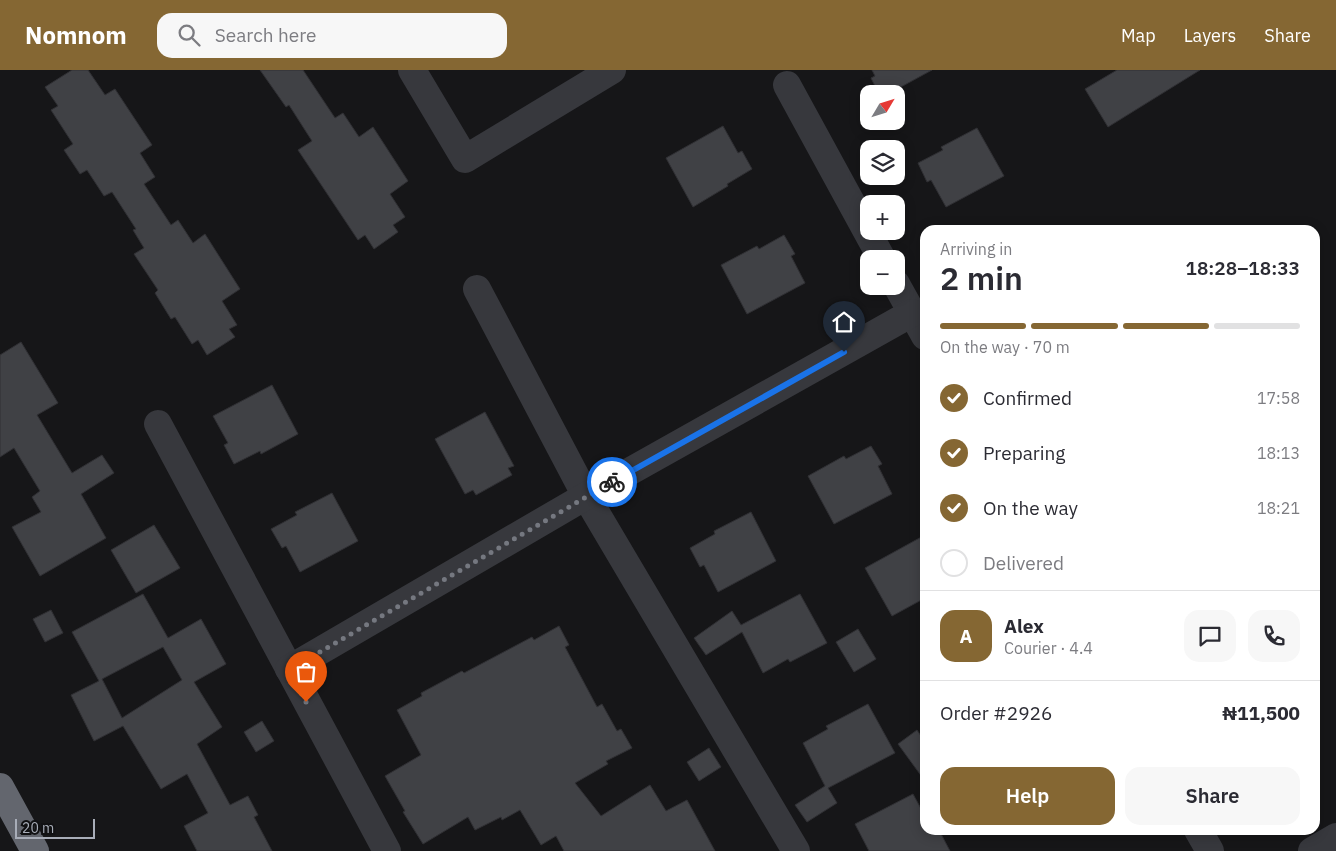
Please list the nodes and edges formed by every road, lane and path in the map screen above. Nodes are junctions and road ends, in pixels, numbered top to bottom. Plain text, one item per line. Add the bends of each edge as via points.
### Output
1 (412, 70) edge
2 (612, 70) edge
3 (787, 85) dead end
4 (877, 250) edge
5 (477, 289) dead end
6 (902, 295) edge
7 (919, 325) edge
8 (158, 424) dead end
9 (586, 496) junction
10 (289, 670) junction
11 (0, 787) edge
12 (1201, 835) edge
13 (1336, 837) edge
14 (35, 851) edge
15 (387, 851) edge
16 (796, 851) edge
17 (1210, 851) edge
18 (1312, 851) edge

1 - 2 street via 465,159
3 - 4 street
5 - 9 street
6 - 7 street
7 - 9 street
8 - 10 street
9 - 10 street
9 - 16 street
10 - 15 street
11 - 14 highway
12 - 17 street
13 - 18 street

